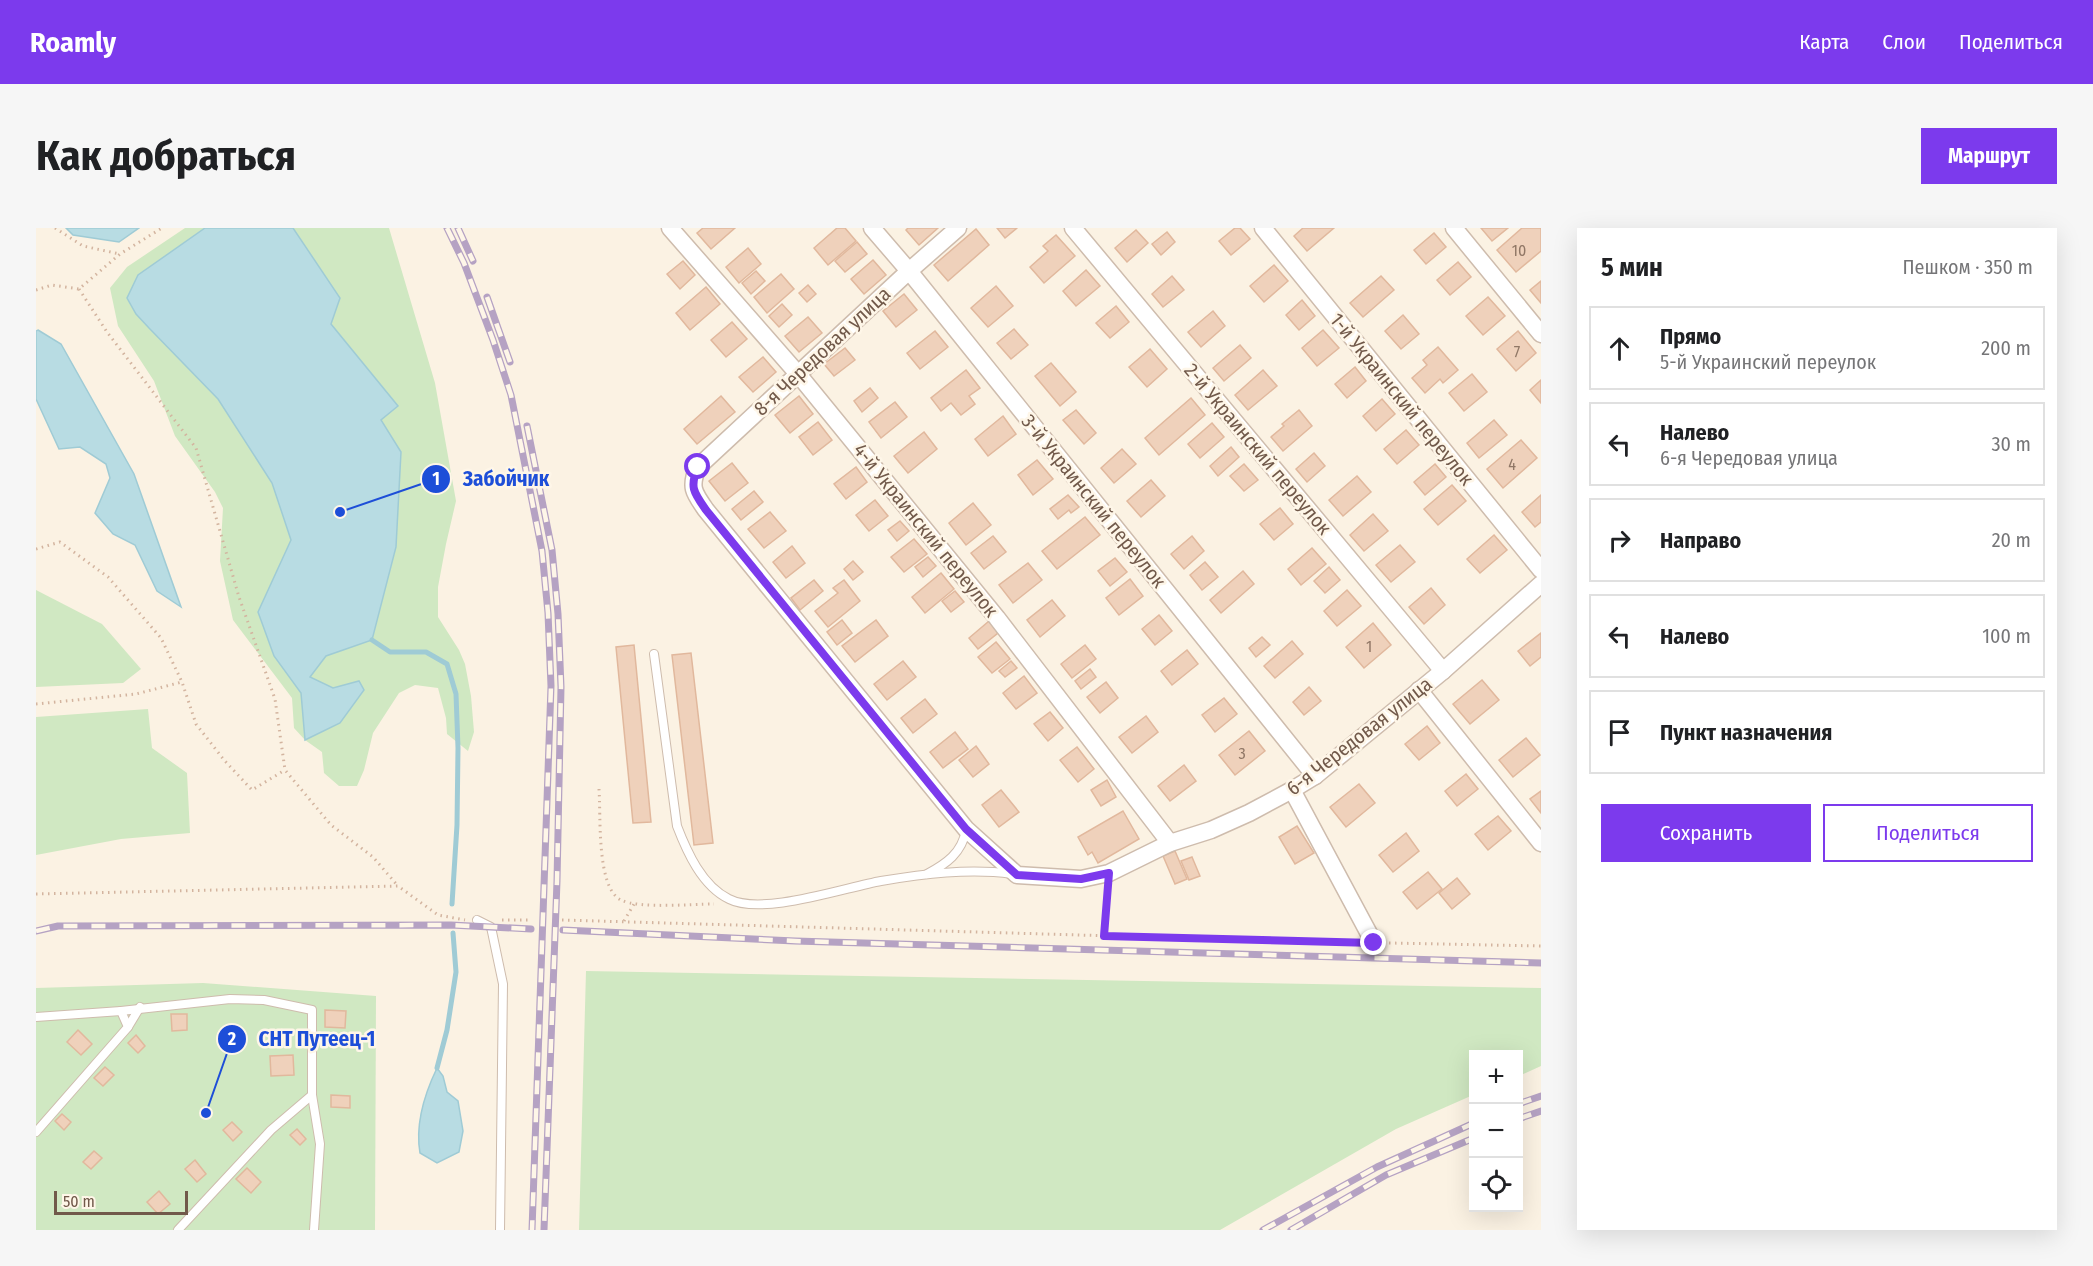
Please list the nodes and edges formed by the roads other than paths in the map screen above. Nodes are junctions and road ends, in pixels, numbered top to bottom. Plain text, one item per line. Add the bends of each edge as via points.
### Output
1 (670, 228) edge
2 (872, 228) edge
3 (958, 228) edge
4 (1073, 228) edge
5 (1263, 228) edge
6 (1454, 228) edge
7 (909, 271) junction
8 (1541, 334) edge
9 (798, 374) junction
10 (1541, 570) edge
11 (1536, 589) edge
12 (1541, 608) edge
13 (654, 654) dead end
14 (1443, 671) junction
15 (1419, 690) junction
16 (1315, 776) junction
17 (1292, 790) junction
18 (966, 829) junction
19 (1170, 843) junction
20 (1541, 843) edge
21 (924, 875) junction
22 (1017, 875) junction
23 (477, 920) road end
24 (1374, 943) road end
25 (140, 1007) junction
26 (121, 1011) junction
27 (36, 1017) edge
28 (128, 1027) junction
29 (312, 1095) junction
30 (36, 1132) edge
31 (178, 1230) edge
32 (314, 1230) edge
33 (500, 1230) edge

1 - 9 street, 4-й Украинский переулок
2 - 7 street, 3-й Украинский переулок
3 - 7 street, 8-я Чередовая улица
4 - 14 street, 2-й Украинский переулок
5 - 10 street, 1-й Украинский переулок
6 - 8 street
7 - 9 street, 8-я Чередовая улица
7 - 16 street, 3-й Украинский переулок
9 - 18 street, 8-я Чередовая улица via 698,467 692,480 694,494
9 - 19 street, 4-й Украинский переулок via 997,618
11 - 12 street
11 - 14 street, 6-я Чередовая улица
13 - 21 lane via 677,826 687,853 721,894 730,900 757,905
14 - 15 street, 6-я Чередовая улица
15 - 16 street, 6-я Чередовая улица
15 - 20 street
16 - 17 street, 6-я Чередовая улица
17 - 19 street, 6-я Чередовая улица via 1211,830
17 - 24 street
18 - 21 lane via 960,848 945,865
18 - 22 street
19 - 22 street, 6-я Чередовая улица via 1109,873 1081,879
21 - 22 lane
23 - 33 lane via 491,927 503,984
25 - 26 lane
25 - 28 lane
25 - 29 lane via 241,999 312,1010
26 - 27 lane
26 - 28 lane
28 - 30 lane
29 - 31 lane via 271,1130
29 - 32 lane via 320,1144

